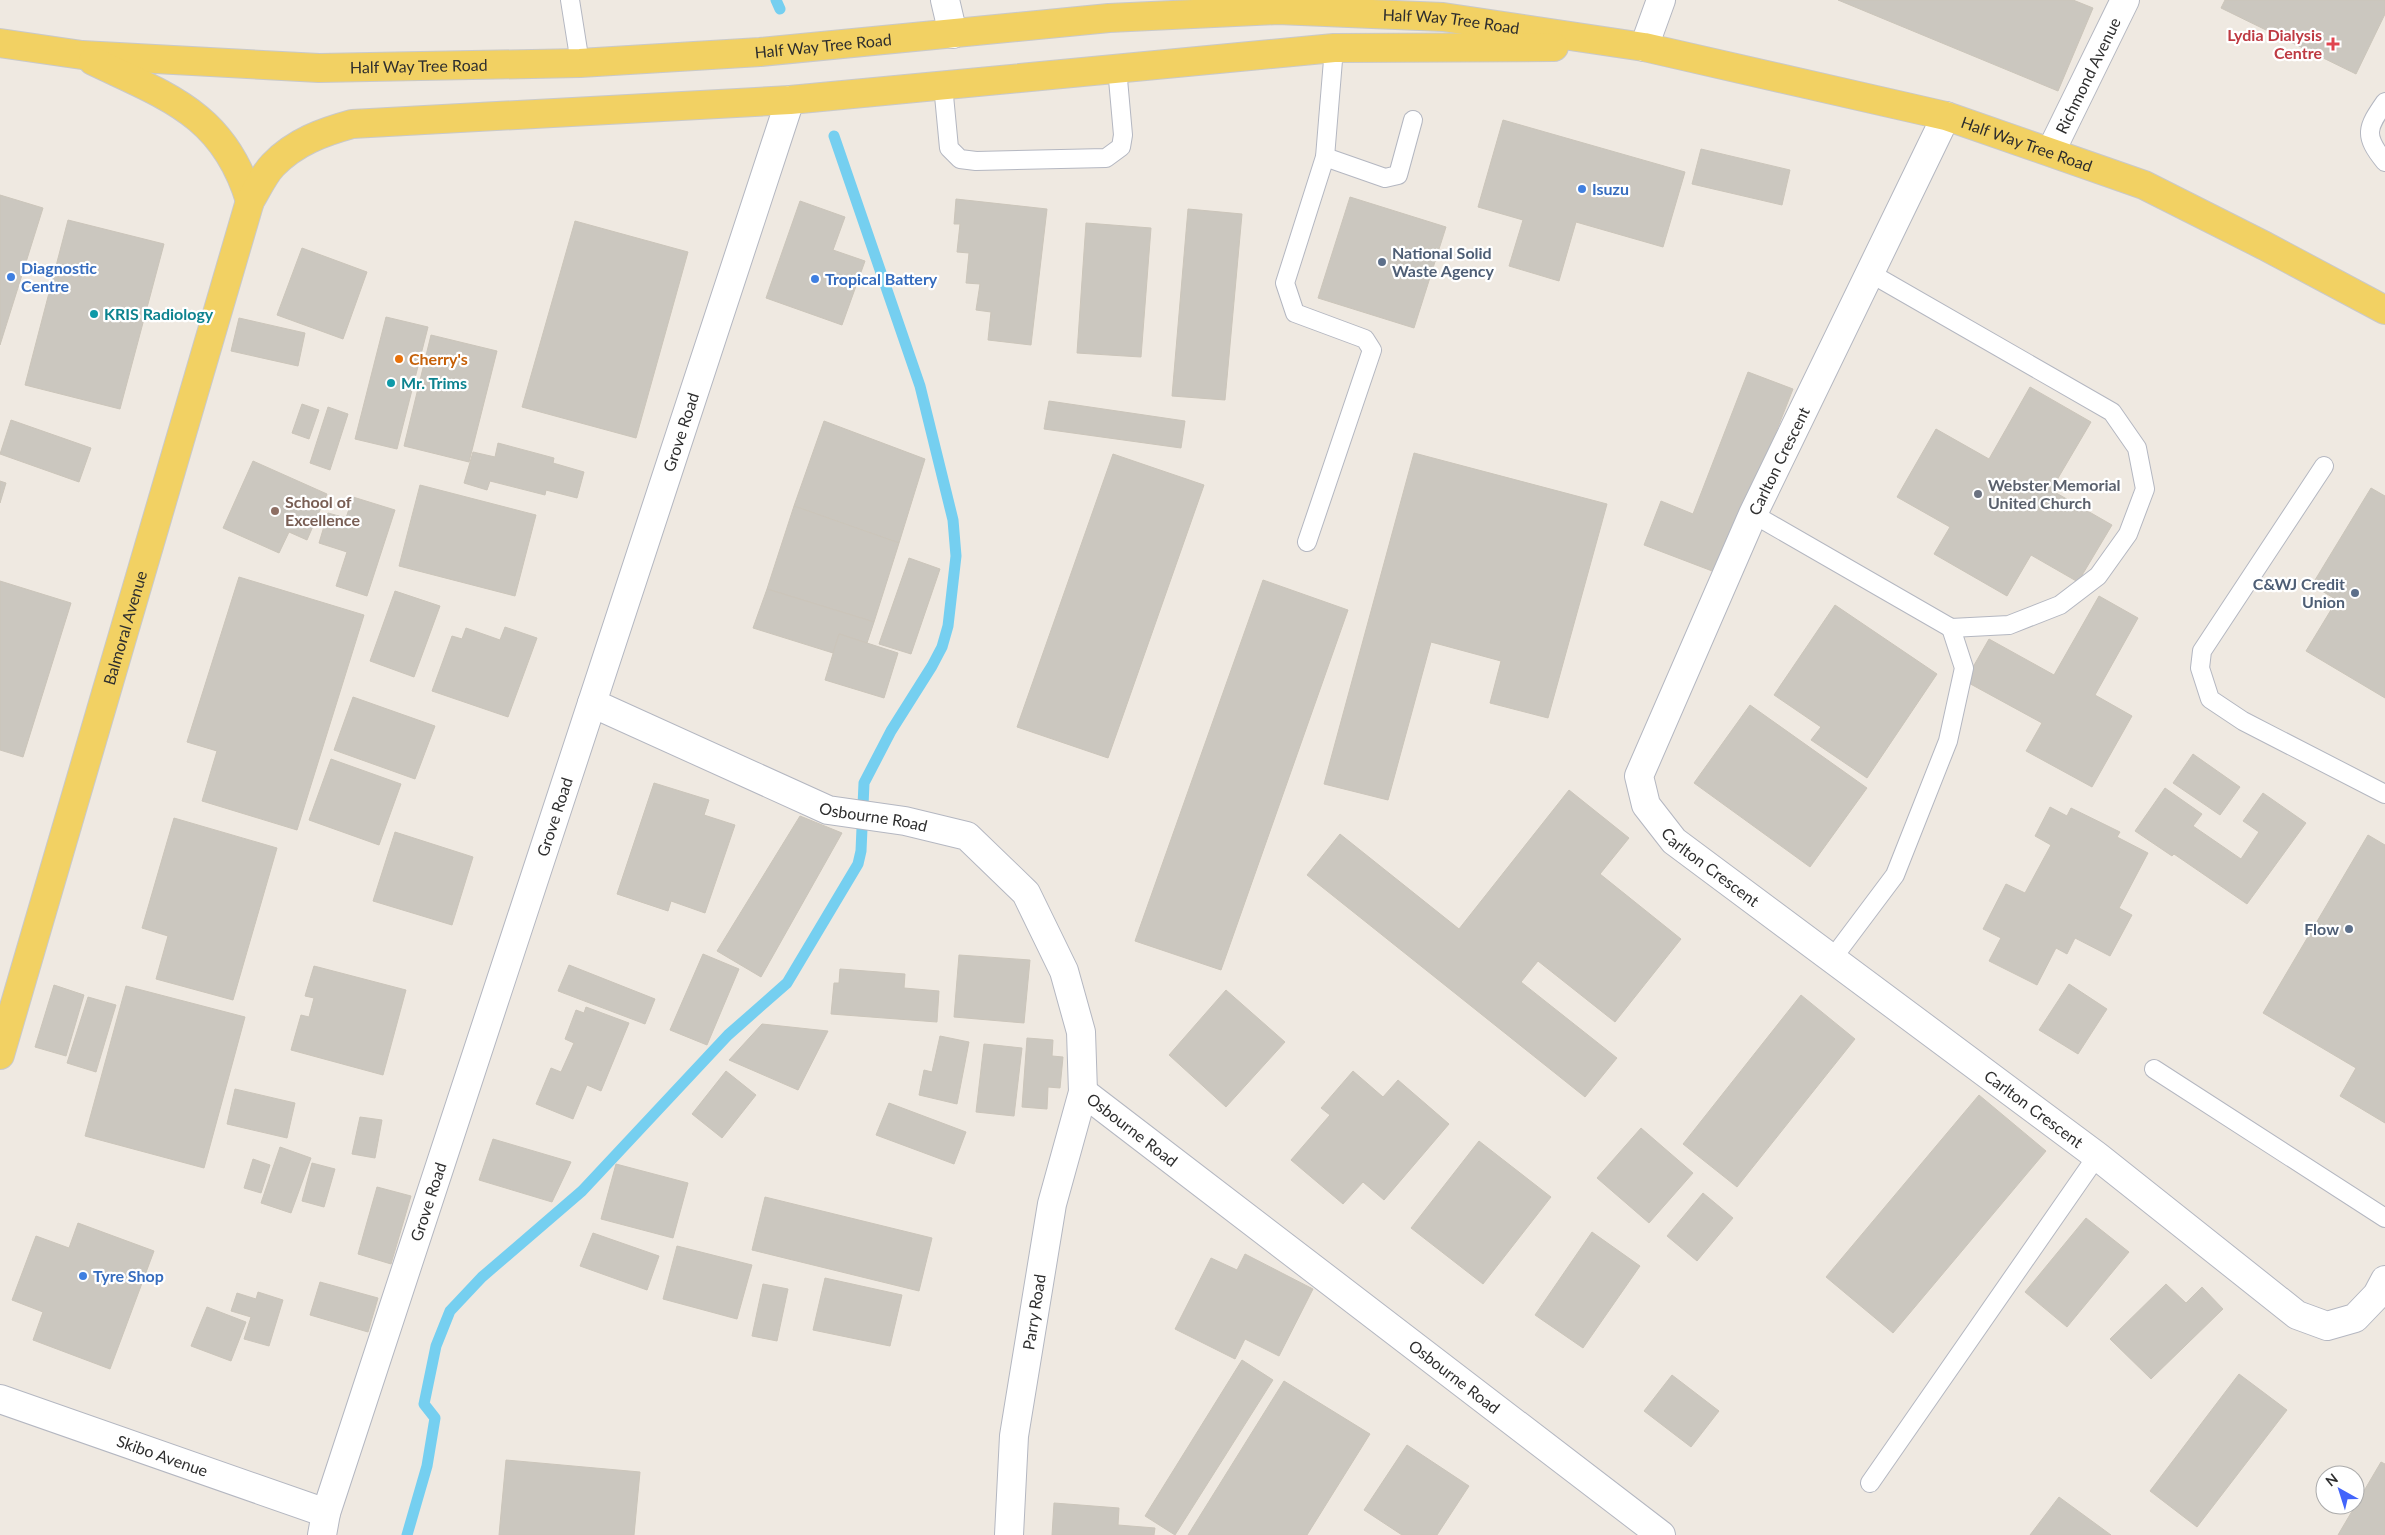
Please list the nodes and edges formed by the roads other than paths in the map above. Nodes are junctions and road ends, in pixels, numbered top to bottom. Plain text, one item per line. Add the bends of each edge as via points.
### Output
1 (570, 0) edge
2 (945, 0) edge
3 (1661, 0) edge
4 (2125, 0) edge
5 (953, 34) junction
6 (0, 43) edge
7 (1644, 47) junction
8 (1334, 48) junction
9 (82, 55) junction
10 (580, 63) junction
11 (1117, 68) junction
12 (943, 85) junction
13 (790, 100) junction
14 (2385, 102) edge
15 (1946, 116) junction
16 (1413, 120) dead end
17 (2051, 151) junction
18 (1325, 157) junction
19 (2385, 162) edge
20 (250, 201) junction
21 (1870, 273) junction
22 (2385, 310) edge
23 (2324, 466) dead end
24 (1753, 514) junction
25 (1308, 542) dead end
26 (1952, 628) junction
27 (592, 703) junction
28 (2385, 794) edge
29 (1832, 959) junction
30 (0, 1055) edge
31 (2154, 1070) dead end
32 (1083, 1092) junction
33 (2097, 1156) junction
34 (2385, 1218) edge
35 (2382, 1292) edge
36 (0, 1399) edge
37 (1870, 1483) dead end
38 (324, 1524) edge
39 (1009, 1535) edge
40 (1661, 1535) edge

1 - 10 lane
2 - 5 street
3 - 7 street
4 - 17 street, Richmond Avenue
5 - 7 main road, Half Way Tree Road via 1109,18 1278,10 1442,17
5 - 10 main road, Half Way Tree Road via 760,52
6 - 9 main road, Half Way Tree Road
7 - 8 main road, Half Way Tree Road
7 - 15 main road, Half Way Tree Road
8 - 11 main road, Half Way Tree Road
8 - 18 lane
9 - 10 main road, Half Way Tree Road via 319,68
9 - 20 main road via 164,95 210,127 227,147 242,175
11 - 12 main road, Half Way Tree Road
11 - 12 lane via 1124,135 1121,147 1106,158 960,159 950,148
12 - 13 main road, Half Way Tree Road
13 - 20 main road, Half Way Tree Road via 352,124 320,133 293,149 272,165
13 - 27 street, Grove Road
14 - 19 lane via 2370,124 2371,146
15 - 17 main road, Half Way Tree Road
15 - 21 street, Carlton Crescent
16 - 18 lane via 1398,175 1385,178
17 - 22 main road, Half Way Tree Road via 2144,186
18 - 25 lane via 1285,283 1295,312 1365,339 1372,350
20 - 30 main road, Balmoral Avenue
21 - 24 street, Carlton Crescent
21 - 26 lane via 2112,412 2138,448 2145,489 2128,534 2098,576 2060,605 2010,625
23 - 28 lane via 2202,651 2200,668 2210,699 2226,710
24 - 26 lane
24 - 29 street, Carlton Crescent via 1639,776 1646,805 1674,841
26 - 29 lane via 1964,668 1948,740 1894,875
27 - 32 street, Osbourne Road via 807,802 838,812 905,821 967,836 1026,893 1064,971 1081,1032
27 - 38 street, Grove Road
29 - 33 street, Carlton Crescent
31 - 34 lane
32 - 39 street, Parry Road via 1052,1204 1014,1436
32 - 40 street, Osbourne Road
33 - 35 street, Carlton Crescent via 2297,1314 2327,1326 2355,1318
33 - 37 lane
36 - 38 street, Skibo Avenue

